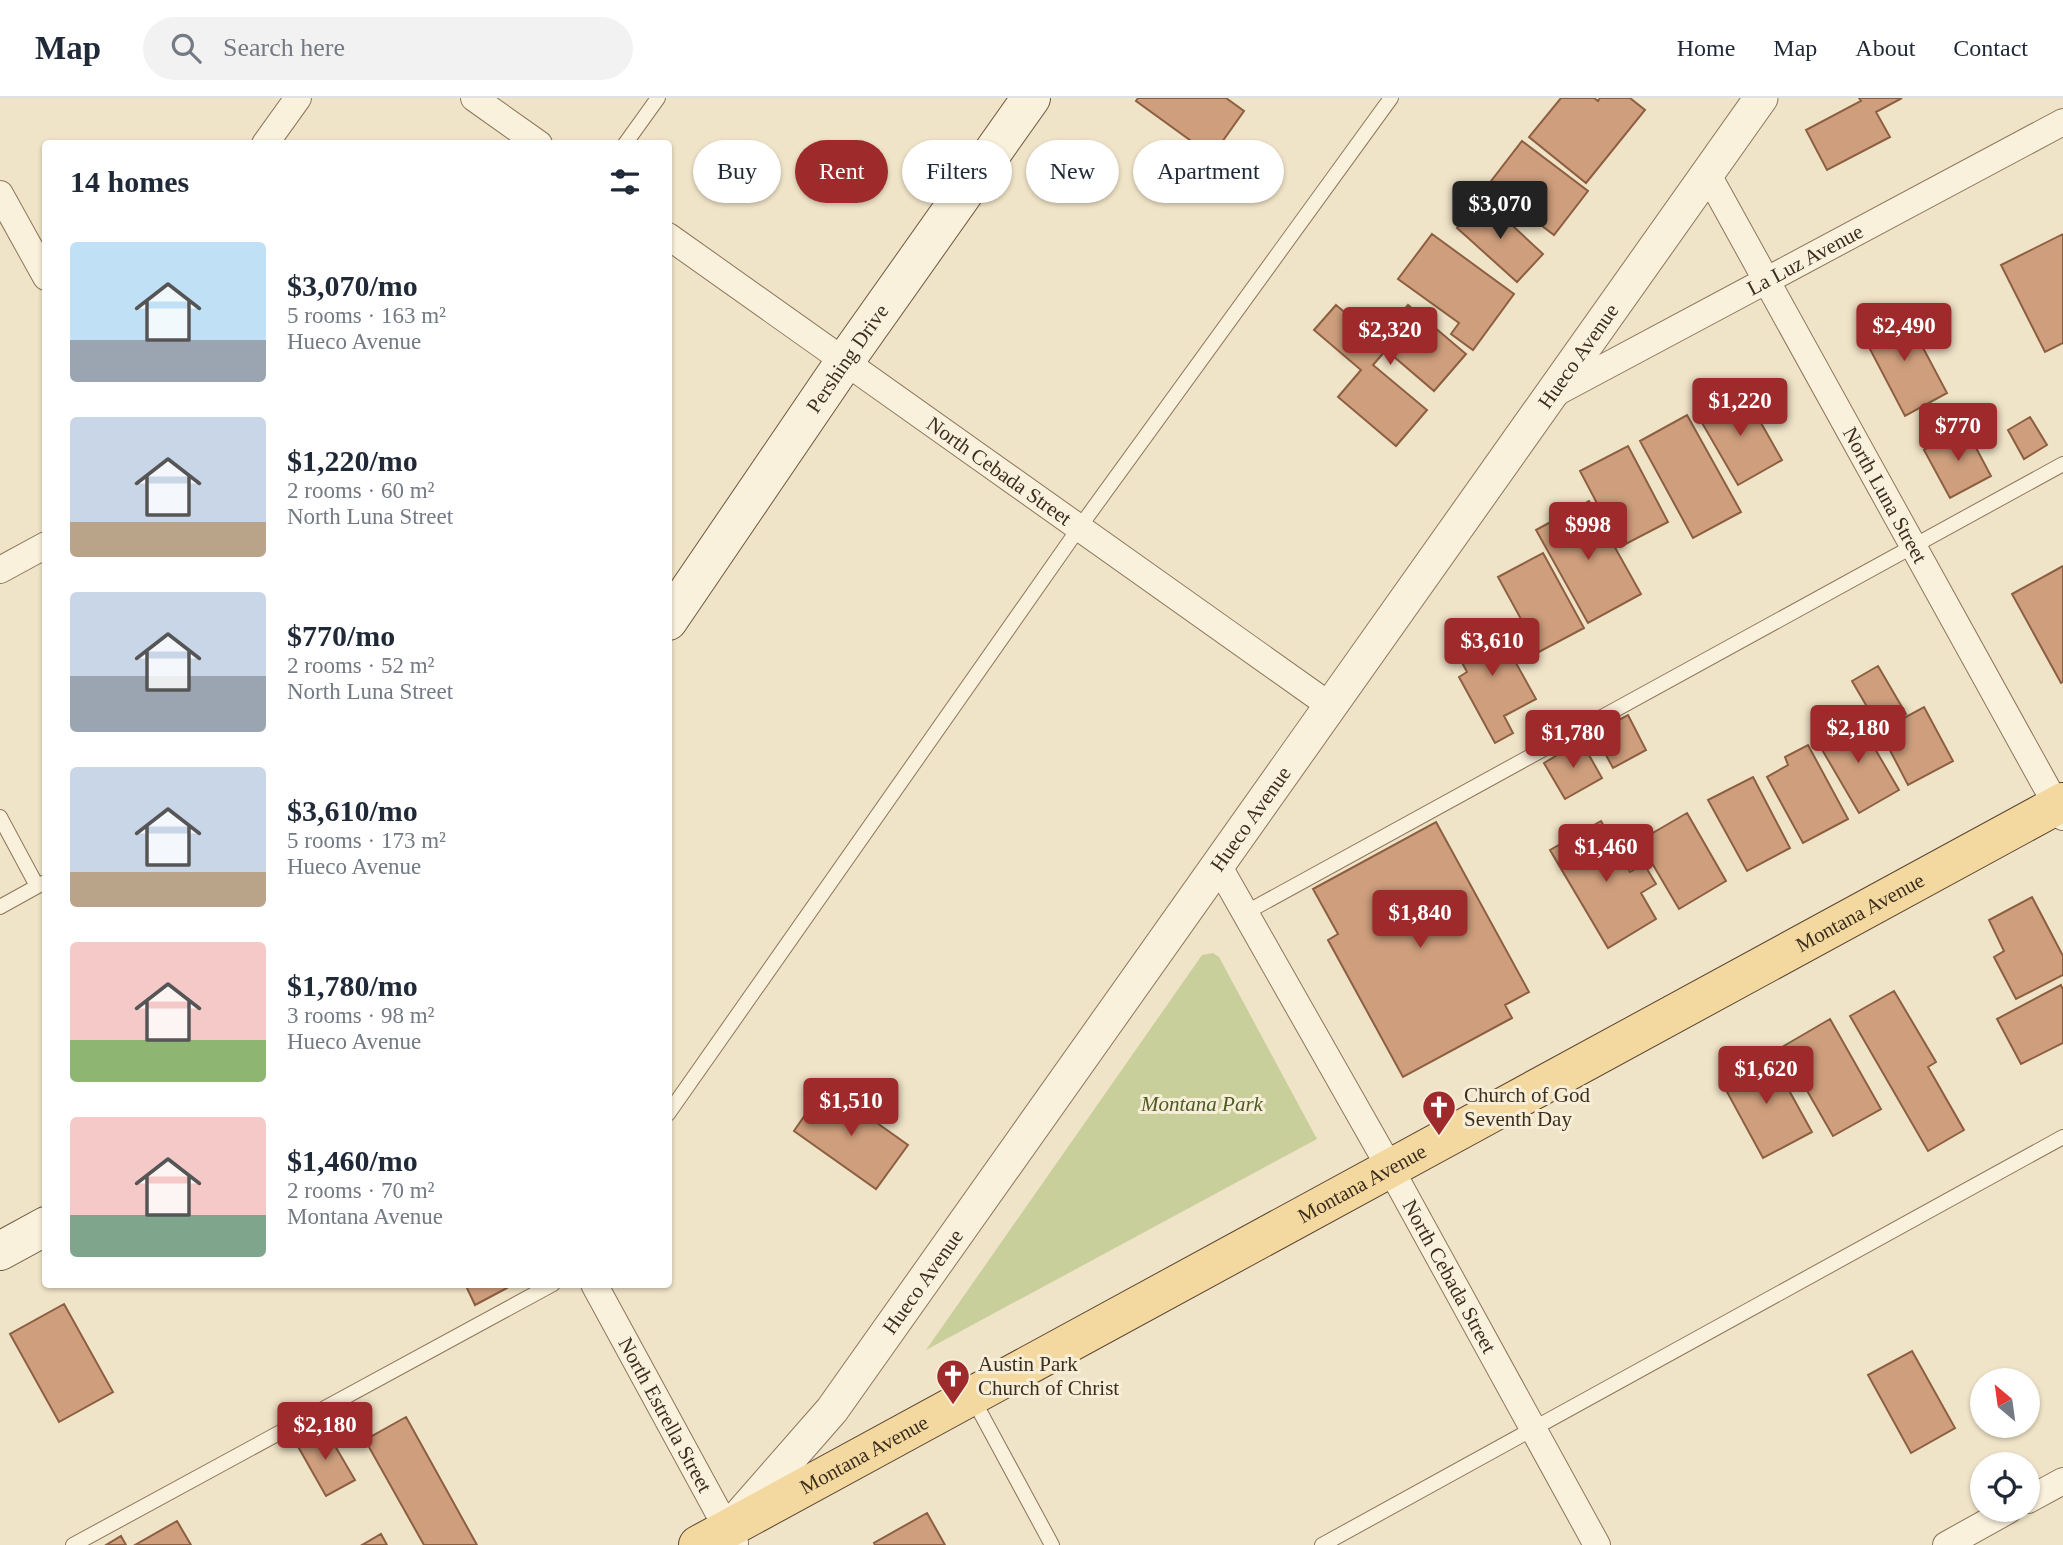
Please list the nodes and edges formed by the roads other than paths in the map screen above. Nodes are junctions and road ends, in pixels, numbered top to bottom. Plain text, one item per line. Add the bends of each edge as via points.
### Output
1 (298, 98) edge
2 (474, 98) edge
3 (658, 98) edge
4 (1031, 98) edge
5 (1391, 98) edge
6 (1761, 98) edge
7 (2063, 122) edge
8 (268, 140) edge
9 (533, 140) edge
10 (628, 140) edge
11 (1707, 173) junction
12 (0, 194) edge
13 (672, 239) edge
14 (42, 270) edge
15 (1768, 281) junction
16 (845, 361) junction
17 (1547, 398) junction
18 (2063, 464) edge
19 (1079, 528) junction
20 (1914, 545) junction
21 (42, 547) edge
22 (0, 570) edge
23 (672, 615) edge
24 (1329, 705) junction
25 (2061, 808) edge
26 (0, 817) edge
27 (1218, 865) junction
28 (41, 884) edge
29 (0, 907) edge
30 (1245, 913) junction
31 (672, 1109) edge
32 (2063, 1137) edge
33 (1390, 1168) junction
34 (42, 1228) edge
35 (0, 1251) edge
36 (546, 1288) edge
37 (596, 1288) edge
38 (971, 1396) junction
39 (1534, 1429) junction
40 (2063, 1481) edge
41 (2040, 1493) edge
42 (1987, 1522) edge
43 (720, 1540) edge
44 (74, 1545) edge
45 (1052, 1545) edge
46 (1322, 1545) edge
47 (1597, 1545) edge
48 (1946, 1545) edge

1 - 8 street
2 - 9 street
3 - 10 lane
4 - 16 main road, Pershing Drive
5 - 19 lane
6 - 11 street, Hueco Avenue
7 - 15 street, La Luz Avenue
11 - 15 street, North Luna Street
11 - 17 street, Hueco Avenue
12 - 14 street
13 - 16 street, North Cebada Street
15 - 17 street, La Luz Avenue
15 - 20 street, North Luna Street
16 - 19 street, North Cebada Street
16 - 23 main road, Pershing Drive
17 - 24 street, Hueco Avenue
18 - 20 lane
19 - 24 street, North Cebada Street
19 - 31 lane
20 - 25 street, North Luna Street
20 - 30 lane
21 - 22 street
24 - 27 street, Hueco Avenue
25 - 33 main road, Montana Avenue
26 - 28 lane
27 - 30 street, North Cebada Street
27 - 43 street, Hueco Avenue via 832,1410
28 - 29 lane
30 - 33 street, North Cebada Street
32 - 39 lane
33 - 38 main road, Montana Avenue
33 - 39 street, North Cebada Street
34 - 35 main road
36 - 44 lane
37 - 43 street, North Estrella Street
38 - 43 main road, Montana Avenue
38 - 45 lane
39 - 46 lane
39 - 47 street, North Cebada Street
40 - 41 street
42 - 48 street

